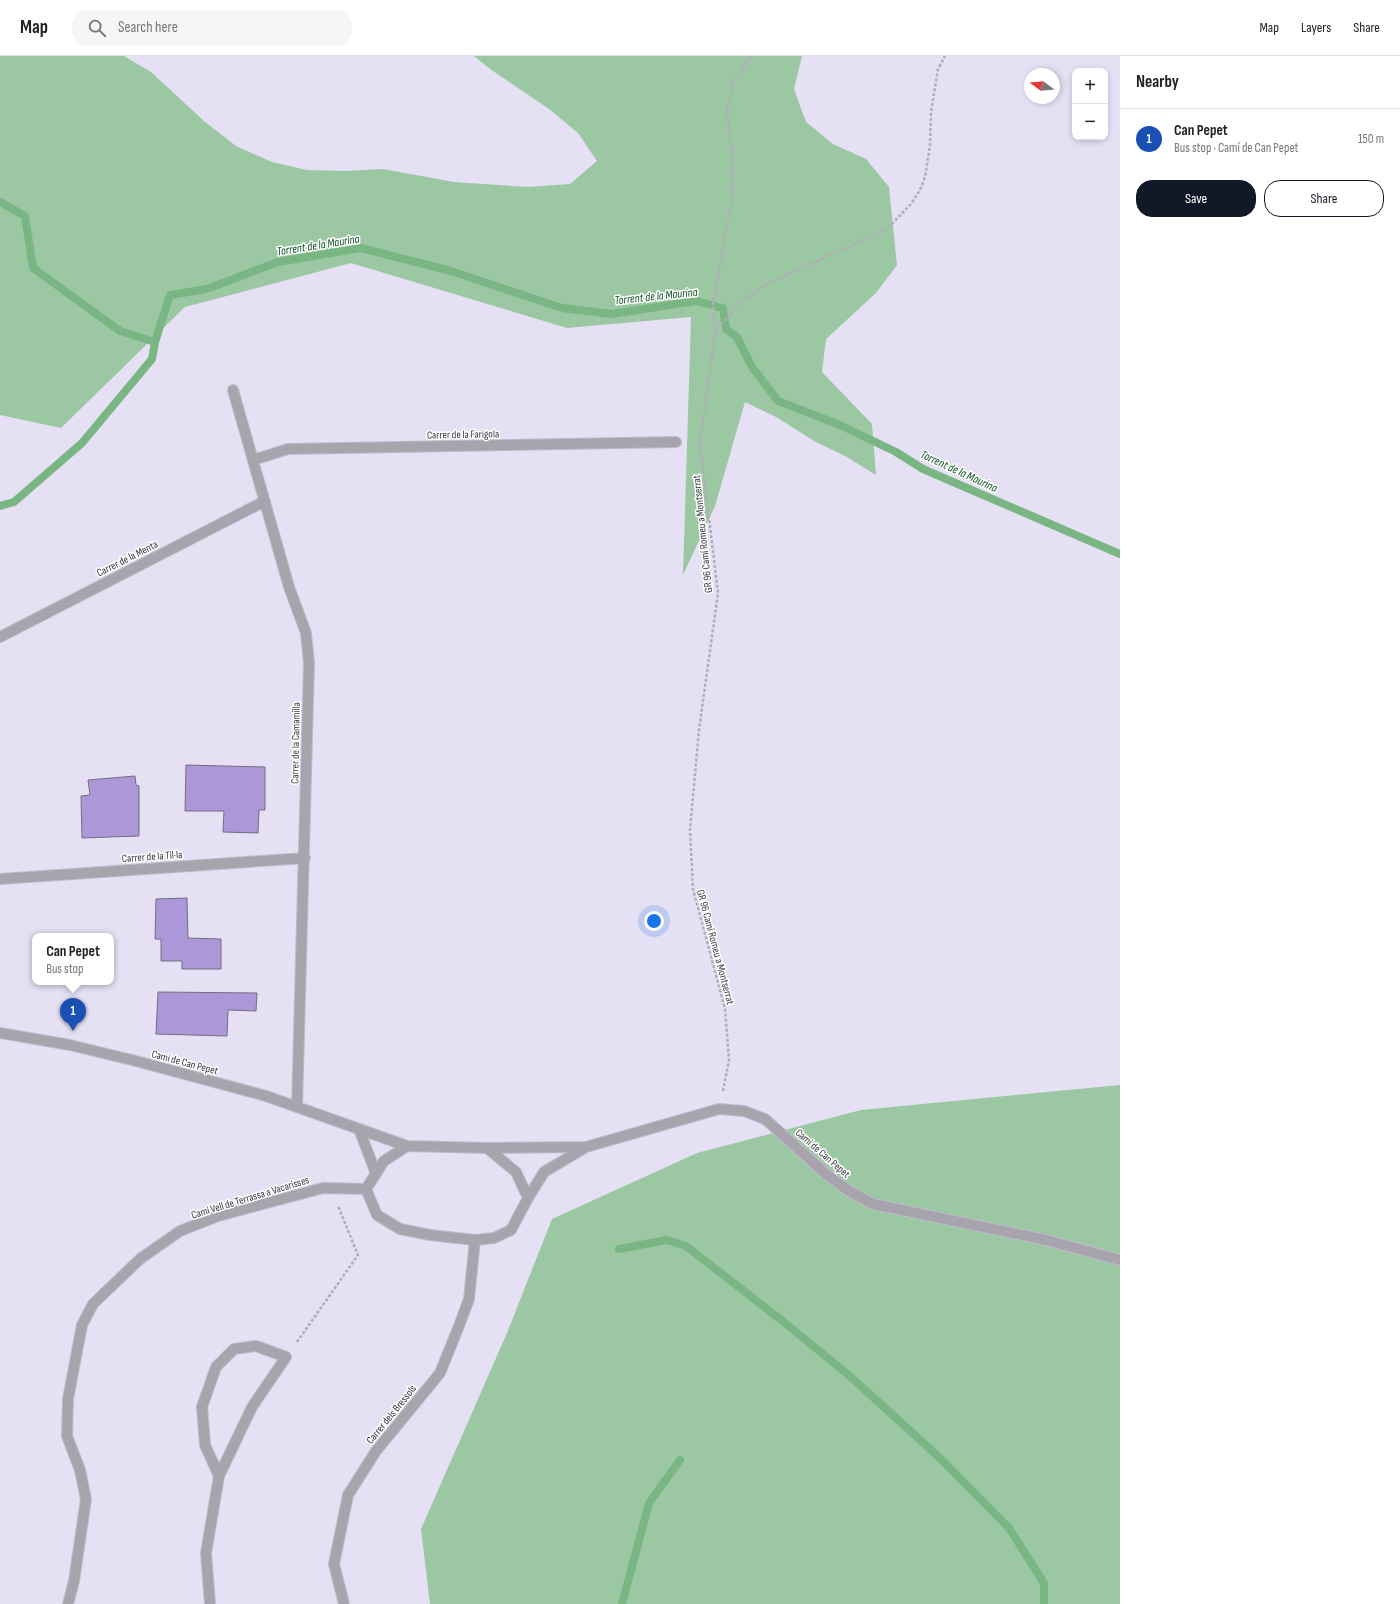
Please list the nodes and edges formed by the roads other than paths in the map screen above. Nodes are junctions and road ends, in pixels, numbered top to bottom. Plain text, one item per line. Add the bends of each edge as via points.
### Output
1 (233, 390) dead end
2 (676, 442) dead end
3 (253, 460) junction
4 (265, 501) junction
5 (0, 637) edge
6 (305, 858) junction
7 (0, 879) edge
8 (0, 1033) edge
9 (297, 1107) junction
10 (359, 1129) junction
11 (407, 1146) junction
12 (586, 1146) junction
13 (486, 1148) junction
14 (376, 1174) junction
15 (366, 1190) junction
16 (528, 1198) junction
17 (475, 1240) junction
18 (1120, 1260) edge
19 (219, 1476) junction
20 (68, 1604) edge
21 (210, 1604) edge
22 (344, 1604) edge

1 - 3 street, Carrer de la Camamilla
2 - 3 street, Carrer de la Farigola via 288,449
3 - 4 street, Carrer de la Camamilla
4 - 5 street, Carrer de la Menta
4 - 6 street, Carrer de la Camamilla via 289,587 306,633 309,663
6 - 7 street, Carrer de la Til·la
6 - 9 street, Carrer de la Camamilla
8 - 9 street, Camí de Can Pepet via 52,1041 128,1059 266,1096
9 - 10 street, Camí de Can Pepet
10 - 11 street, Camí de Can Pepet
10 - 14 street
11 - 13 street
11 - 14 street via 384,1161
12 - 13 street, Camí de Can Pepet
12 - 16 street, Camí de Can Pepet via 544,1172
12 - 18 street, Camí de Can Pepet via 719,1109 744,1111 765,1120 826,1174 873,1204 1046,1240
13 - 16 street via 516,1172
14 - 15 street
15 - 17 street via 377,1215 400,1229
15 - 20 street, Camí Vell de Terrassa a Vacarisses via 323,1188 218,1216 180,1231 140,1259 93,1304 82,1325 68,1400 67,1436 80,1470 86,1499
16 - 17 street via 511,1230 494,1238
17 - 22 street, Carrer dels Bressols via 469,1299 440,1373 376,1451 348,1495 334,1564
19 - 19 street via 252,1407 286,1357 256,1346 234,1349 216,1367 202,1407 205,1445
19 - 21 street via 206,1553

